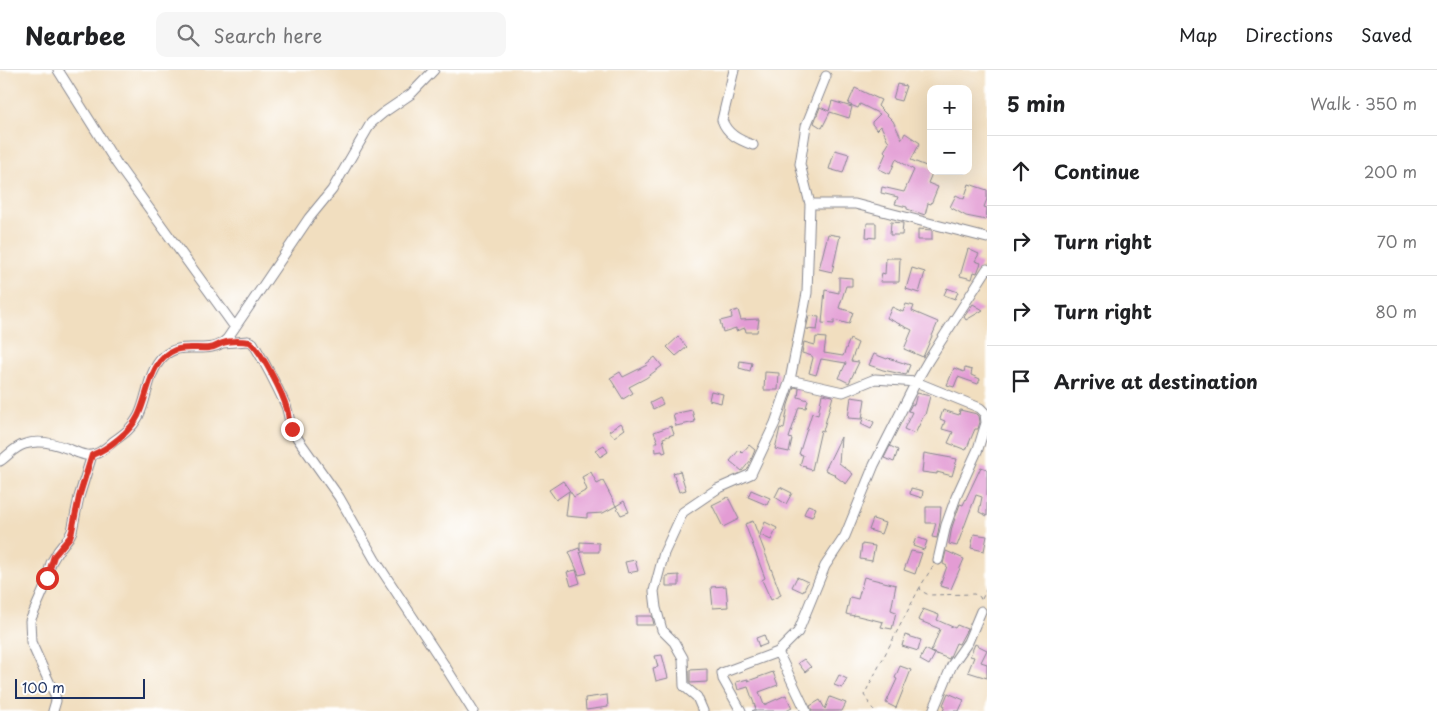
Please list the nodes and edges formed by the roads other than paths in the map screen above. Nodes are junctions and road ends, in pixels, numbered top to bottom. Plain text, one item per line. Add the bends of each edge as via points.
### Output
1 (58, 70) edge
2 (434, 70) edge
3 (734, 70) edge
4 (826, 76) dead end
5 (753, 145) dead end
6 (810, 204) junction
7 (987, 238) edge
8 (987, 269) edge
9 (234, 326) junction
10 (223, 343) junction
11 (790, 380) junction
12 (916, 382) junction
13 (92, 455) junction
14 (0, 461) edge
15 (938, 560) road end
16 (981, 611) road end
17 (778, 652) junction
18 (53, 711) edge
19 (472, 711) edge
20 (703, 711) edge
21 (740, 711) edge
22 (806, 711) edge
23 (933, 711) edge

1 - 9 street via 117,164
2 - 9 street via 411,94 371,123 332,190
3 - 5 street via 722,120 737,139
4 - 6 street via 806,126 800,164
6 - 7 street via 855,204
6 - 11 street via 807,293
8 - 12 street
9 - 10 street
10 - 13 street via 211,348 180,348 163,358 154,371 139,415 128,431
10 - 19 street via 241,341 253,344 287,408 293,432 339,496 375,560
11 - 12 street via 843,392 875,379
11 - 20 street via 775,423 751,474 717,489 683,512 664,554 654,591 662,630 683,658 684,686 697,697
12 - 15 street via 980,408 986,416 978,450 956,497
12 - 17 street via 874,465 845,536 825,566 798,632
13 - 14 street via 38,442 13,449
13 - 18 street via 70,537 51,563 30,621 31,642 55,695
16 - 23 street via 968,642 952,665
17 - 21 street via 722,673
17 - 22 street

